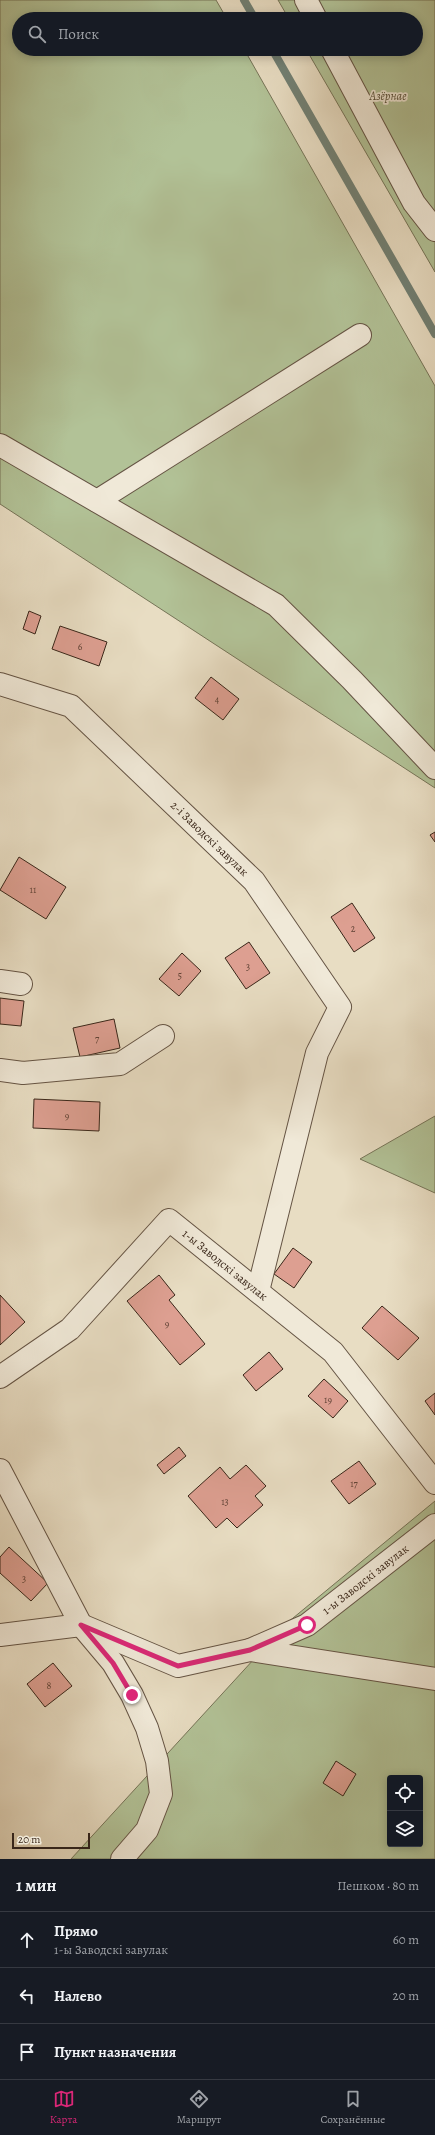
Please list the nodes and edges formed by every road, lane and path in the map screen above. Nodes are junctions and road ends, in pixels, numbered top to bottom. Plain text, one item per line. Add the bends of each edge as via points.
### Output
1 (306, 0) edge
2 (312, 12) edge
3 (336, 56) edge
4 (435, 230) edge
5 (360, 335) dead end
6 (0, 446) edge
7 (97, 501) junction
8 (0, 684) edge
9 (435, 768) edge
10 (163, 1036) dead end
11 (0, 1070) edge
12 (258, 1292) junction
13 (0, 1377) edge
14 (0, 1470) edge
15 (435, 1483) edge
16 (435, 1525) edge
17 (81, 1625) junction
18 (0, 1635) edge
19 (250, 1650) junction
20 (426, 1678) edge
21 (435, 1696) edge
22 (122, 1859) edge

1 - 2 street
3 - 4 street via 414,203
5 - 7 street
6 - 7 street
7 - 9 street via 276,605 352,680
8 - 12 street, 2-і Заводскі завулак via 71,706 254,881 340,1007 317,1053
10 - 11 street via 120,1064 23,1073
12 - 13 street, 1-ы Заводскі завулак via 169,1220 70,1329
12 - 15 street, 1-ы Заводскі завулак via 332,1352
14 - 17 street
16 - 19 street, 1-ы Заводскі завулак via 307,1625
17 - 18 street, 1-ы Заводскі завулак
17 - 19 street, 1-ы Заводскі завулак via 178,1666
17 - 22 street via 113,1663 132,1695 157,1761 161,1794 148,1830
19 - 20 street, 1-ы Заводскі завулак
20 - 21 street

